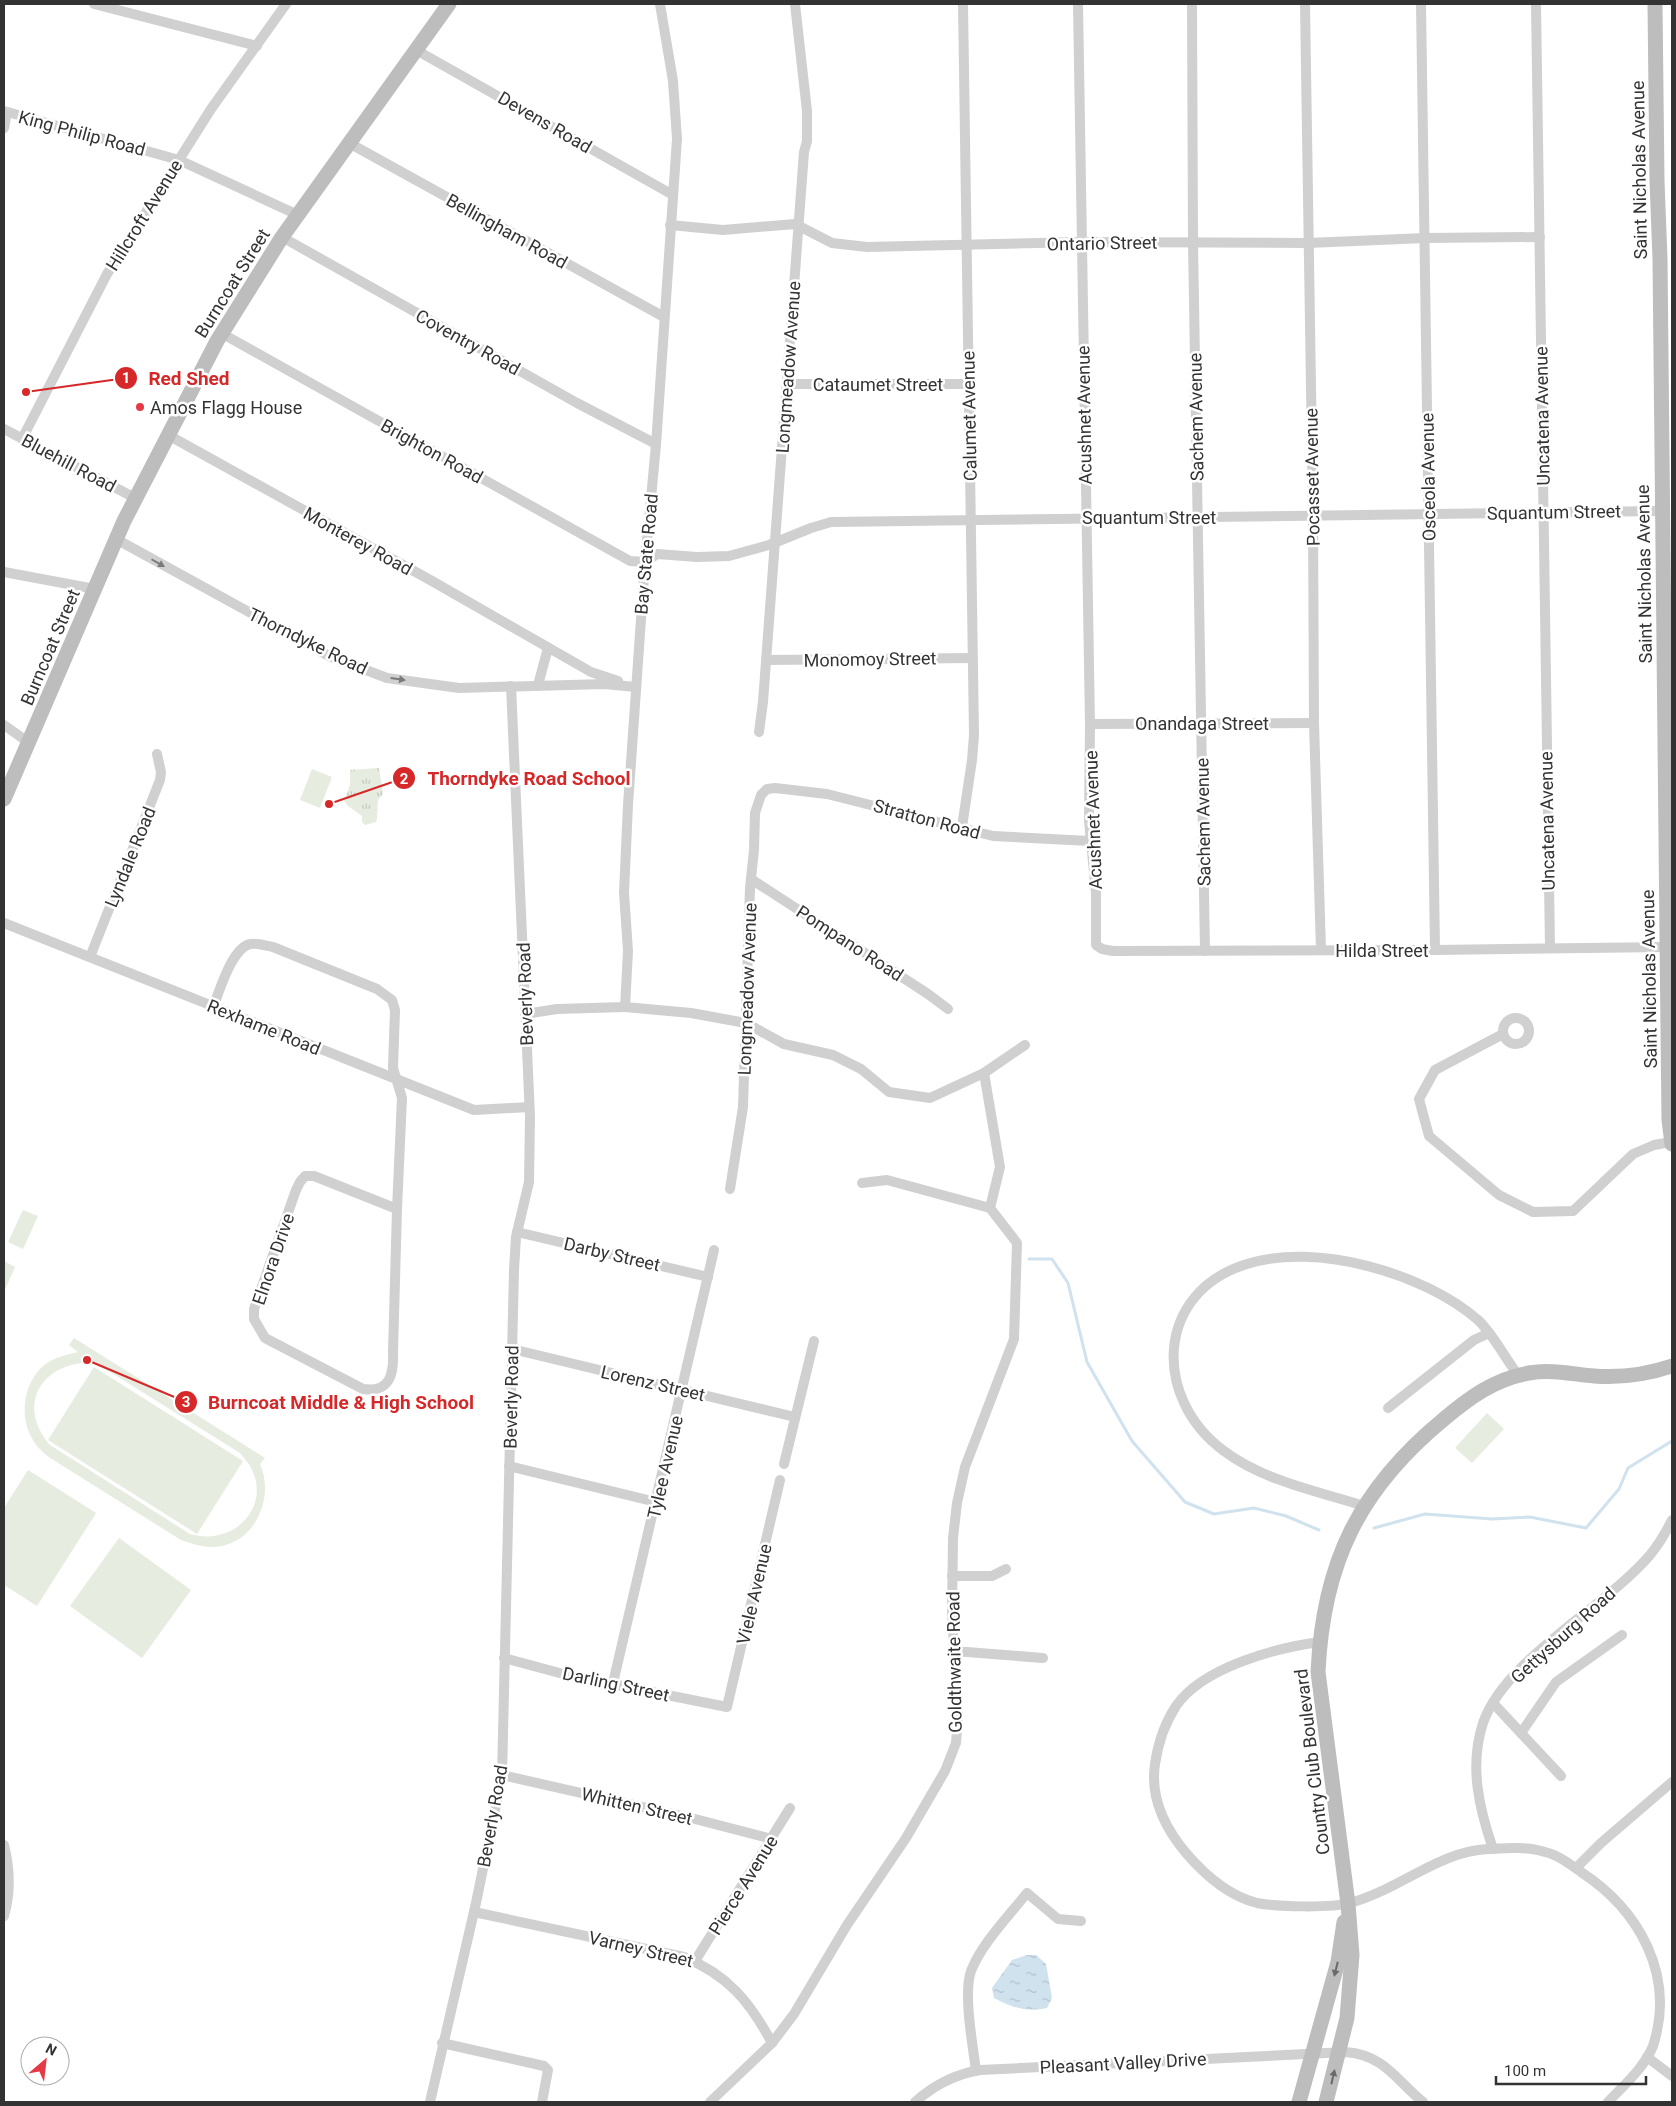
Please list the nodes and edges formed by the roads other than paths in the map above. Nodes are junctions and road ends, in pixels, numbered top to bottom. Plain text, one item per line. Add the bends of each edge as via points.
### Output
1 (94, 4) edge
2 (286, 4) edge
3 (449, 4) edge
4 (660, 4) edge
5 (795, 4) edge
6 (964, 4) edge
7 (1078, 4) edge
8 (1192, 4) edge
9 (1305, 4) edge
10 (1421, 4) edge
11 (1536, 4) edge
12 (1655, 4) edge
13 (257, 46) junction
14 (416, 50) junction
15 (5, 112) edge
16 (4, 128) edge
17 (350, 143) junction
18 (179, 160) junction
19 (673, 195) junction
20 (298, 215) junction
21 (670, 225) junction
22 (798, 226) junction
23 (282, 237) junction
24 (1425, 238) junction
25 (1540, 238) junction
26 (1081, 242) junction
27 (1193, 243) junction
28 (1308, 243) junction
29 (967, 246) junction
30 (664, 317) junction
31 (221, 334) junction
32 (787, 384) junction
33 (969, 384) junction
34 (4, 429) edge
35 (168, 435) junction
36 (22, 439) junction
37 (656, 444) junction
38 (135, 498) junction
39 (1661, 511) junction
40 (1429, 513) junction
41 (1544, 513) junction
42 (1313, 515) junction
43 (1086, 517) junction
44 (1197, 517) junction
45 (971, 519) junction
46 (116, 539) junction
47 (774, 543) junction
48 (645, 562) junction
49 (4, 572) edge
50 (95, 589) junction
51 (548, 648) junction
52 (973, 658) junction
53 (766, 660) junction
54 (538, 685) junction
55 (511, 686) junction
56 (636, 687) junction
57 (1202, 723) junction
58 (1090, 724) junction
59 (1314, 724) junction
60 (4, 725) edge
61 (759, 732) dead end
62 (28, 742) junction
63 (157, 754) dead end
64 (765, 791) joint
65 (4, 799) edge
66 (962, 827) junction
67 (1090, 841) junction
68 (751, 879) junction
69 (4, 923) edge
70 (1096, 946) joint
71 (1668, 947) junction
72 (1550, 948) junction
73 (1321, 950) junction
74 (1435, 950) junction
75 (1205, 951) junction
76 (90, 958) junction
77 (213, 1006) junction
78 (625, 1006) junction
79 (948, 1009) dead end
80 (526, 1014) junction
81 (746, 1024) junction
82 (1503, 1034) dead end
83 (1025, 1045) dead end
84 (984, 1072) junction
85 (398, 1081) junction
86 (529, 1107) junction
87 (1672, 1143) edge
88 (862, 1183) dead end
89 (730, 1189) dead end
90 (990, 1208) junction
91 (397, 1209) junction
92 (517, 1232) junction
93 (714, 1250) dead end
94 (708, 1277) junction
95 (1489, 1334) junction
96 (814, 1341) dead end
97 (512, 1349) junction
98 (1672, 1366) edge
99 (1518, 1375) junction
100 (682, 1390) junction
101 (1388, 1408) dead end
102 (795, 1417) junction
103 (784, 1464) dead end
104 (509, 1466) junction
105 (780, 1480) dead end
106 (656, 1502) junction
107 (1364, 1506) junction
108 (1672, 1520) edge
109 (1006, 1569) dead end
110 (952, 1576) junction
111 (1622, 1634) dead end
112 (1319, 1642) junction
113 (954, 1651) junction
114 (504, 1658) junction
115 (1043, 1658) dead end
116 (613, 1683) junction
117 (1493, 1703) junction
118 (727, 1707) joint
119 (1521, 1733) junction
120 (502, 1775) junction
121 (1561, 1776) dead end
122 (1672, 1782) edge
123 (790, 1808) dead end
124 (772, 1839) junction
125 (4, 1844) edge
126 (1493, 1849) junction
127 (1576, 1868) junction
128 (1348, 1904) junction
129 (474, 1912) junction
130 (4, 1915) edge
131 (1081, 1921) dead end
132 (695, 1961) junction
133 (442, 2043) junction
134 (772, 2043) junction
135 (1339, 2052) junction
136 (1311, 2054) junction
137 (1647, 2057) junction
138 (976, 2070) junction
139 (1672, 2076) edge
140 (430, 2102) edge
141 (542, 2102) edge
142 (710, 2102) edge
143 (915, 2102) edge
144 (1299, 2102) edge
145 (1326, 2102) edge
146 (1423, 2102) edge
147 (1608, 2102) edge

1 - 13 street
2 - 13 street, Hillcroft Avenue
3 - 14 street, Burncoat Street
4 - 19 street, Bay State Road via 677,121
5 - 22 street, Longmeadow Avenue via 808,128
6 - 29 street, Calumet Avenue
7 - 26 street, Acushnet Avenue
8 - 27 street, Sachem Avenue
9 - 28 street, Pocasset Avenue
10 - 24 street, Osceola Avenue
11 - 25 street, Uncatena Avenue
12 - 39 street, Saint Nicholas Avenue
13 - 18 street, Hillcroft Avenue
14 - 17 street, Burncoat Street
14 - 19 street, Devens Road
15 - 16 street
15 - 18 street, King Philip Road
17 - 20 street, Burncoat Street
17 - 30 street, Bellingham Road
18 - 20 street, King Philip Road
18 - 36 street, Hillcroft Avenue via 107,274
19 - 21 street, Bay State Road
20 - 23 street, Burncoat Street
21 - 22 street, Ontario Street via 722,230
21 - 30 street, Bay State Road
22 - 29 street, Ontario Street via 832,243 856,247
22 - 32 street, Longmeadow Avenue
23 - 31 street, Burncoat Street
23 - 37 street, Coventry Road
24 - 25 street, Ontario Street
24 - 28 street, Ontario Street
24 - 40 street, Osceola Avenue
25 - 41 street, Uncatena Avenue
26 - 27 street, Ontario Street
26 - 29 street, Ontario Street
26 - 43 street, Acushnet Avenue
27 - 28 street, Ontario Street
27 - 44 street, Sachem Avenue
28 - 42 street, Pocasset Avenue
29 - 33 street, Calumet Avenue
30 - 37 street, Bay State Road
31 - 35 street, Burncoat Street
31 - 48 street, Brighton Road via 630,561
32 - 33 street, Cataumet Street
32 - 47 street, Longmeadow Avenue
33 - 45 street, Calumet Avenue
34 - 36 street, Bluehill Road
35 - 38 street, Burncoat Street
35 - 51 street, Monterey Road
36 - 38 street, Bluehill Road
37 - 48 street, Bay State Road
38 - 46 street, Burncoat Street
39 - 41 street, Squantum Street
39 - 71 street, Saint Nicholas Avenue
40 - 41 street, Squantum Street
40 - 42 street, Squantum Street
40 - 74 street, Osceola Avenue
41 - 72 street, Uncatena Avenue
42 - 44 street, Squantum Street
42 - 59 street, Pocasset Avenue
43 - 44 street, Squantum Street
43 - 45 street, Squantum Street
43 - 58 street, Acushnet Avenue
44 - 57 street, Sachem Avenue
45 - 47 street, Squantum Street via 831,522
45 - 52 street, Calumet Avenue
46 - 50 street, Burncoat Street
46 -> 55 street, Thorndyke Road via 329,656 368,672 387,678 458,688
47 - 48 street, Squantum Street via 729,556 657,554
47 - 53 street, Longmeadow Avenue
48 - 56 street, Bay State Road
49 - 50 street
50 - 62 street, Burncoat Street
51 - 54 street
51 - 56 street, Monterey Road via 591,672
52 - 53 street, Monomoy Street
52 - 66 street, Calumet Avenue via 973,748
53 - 61 street, Longmeadow Avenue
54 - 55 street, Thorndyke Road
54 - 56 street, Thorndyke Road
55 - 80 street, Beverly Road
56 - 78 street, Bay State Road via 625,851 628,951
57 - 58 street, Onandaga Street
57 - 59 street, Onandaga Street
57 - 75 street, Sachem Avenue
58 - 67 street, Acushnet Avenue
59 - 73 street, Pocasset Avenue
60 - 62 street
62 - 65 street, Burncoat Street
63 - 76 street, Lyndale Road via 160,780
64 - 66 street, Stratton Road via 775,788 827,794
64 - 68 street, Longmeadow Avenue via 755,813
66 - 67 street, Stratton Road via 1004,838
67 - 70 street, Acushnet Avenue via 1096,892
68 - 79 street, Pompano Road
68 - 81 street, Longmeadow Avenue
69 - 76 street, Rexhame Road
70 - 75 street, Hilda Street via 1113,951
71 - 72 street, Hilda Street
71 - 87 street, Saint Nicholas Avenue
72 - 74 street, Hilda Street
73 - 74 street, Hilda Street
73 - 75 street, Hilda Street
76 - 77 street, Rexhame Road
77 - 85 street, Rexhame Road
77 - 85 street, Elnora Drive via 234,957 249,944 274,947 377,989 392,1000 395,1010 393,1068
78 - 80 street via 556,1009
78 - 81 street via 691,1013
80 - 86 street, Beverly Road
81 - 84 street via 784,1044 833,1055 861,1069 889,1092 930,1098
81 - 89 street, Longmeadow Avenue via 743,1107
82 - 87 street via 1435,1070 1419,1099 1429,1136 1499,1195 1533,1212 1573,1211 1633,1154 1654,1145
83 - 84 street
84 - 90 street via 1000,1167
85 - 86 street, Rexhame Road via 474,1110
85 - 91 street, Elnora Drive via 402,1098
86 - 92 street, Beverly Road via 529,1182
88 - 90 street via 888,1180
90 - 110 street, Goldthwaite Road via 1017,1243 1014,1339 965,1467 957,1503
91 - 91 street, Elnora Drive via 393,1361 388,1381 382,1388 363,1389 265,1338 254,1319 254,1309 294,1196 305,1176 314,1176
92 - 94 street, Darby Street
92 - 97 street, Beverly Road
93 - 94 street, Tylee Avenue
94 - 100 street, Tylee Avenue
95 - 99 street
95 - 101 street via 1474,1340
95 - 107 street via 1462,1307 1427,1287 1379,1268 1320,1258 1283,1258 1247,1264 1205,1286 1191,1302 1177,1332 1172,1354 1173,1369 1180,1397 1204,1432 1222,1450 1252,1469
96 - 102 street
97 - 100 street, Lorenz Street
97 - 104 street, Beverly Road
98 - 99 street, Country Club Boulevard via 1609,1376 1558,1372
99 - 107 street, Country Club Boulevard via 1484,1388 1426,1433 1391,1469
100 - 102 street, Lorenz Street
100 - 106 street, Tylee Avenue
102 - 103 street
104 - 106 street
104 - 114 street, Beverly Road
105 - 118 street, Viele Avenue
106 - 116 street, Tylee Avenue
107 - 112 street, Country Club Boulevard via 1333,1572
108 - 117 street, Gettysburg Road via 1650,1556 1529,1660
109 - 110 street via 992,1576
110 - 113 street, Goldthwaite Road
111 - 119 street via 1556,1682
112 - 128 street, Country Club Boulevard via 1321,1702
112 - 128 street via 1274,1650 1230,1666 1185,1696 1163,1731 1154,1770 1155,1791 1160,1813 1173,1838 1192,1860 1227,1890 1258,1903
113 - 115 street
113 - 134 street, Goldthwaite Road via 958,1717 956,1743 945,1771 906,1838 852,1918 794,2014
114 - 116 street, Darling Street
114 - 120 street, Beverly Road
116 - 118 street, Darling Street
117 - 119 street
117 - 126 street, Gettysburg Road via 1484,1722 1476,1764 1478,1794
119 - 121 street
120 - 124 street, Whitten Street
120 - 129 street, Beverly Road
122 - 127 street
123 - 124 street, Pierce Avenue
124 - 132 street, Pierce Avenue
125 - 130 street via 9,1876
126 - 127 street via 1545,1852
126 - 128 street via 1471,1851 1437,1862 1382,1892
127 - 137 street via 1602,1886 1621,1905 1646,1936 1655,1955 1662,1990 1661,2017
128 - 135 street, Country Club Boulevard via 1351,1978
128 -> 136 street, Country Club Boulevard via 1338,1962
129 - 132 street, Varney Street
129 - 133 street, Beverly Road
131 - 138 street via 1058,1919 1027,1894 985,1947 970,1972 968,1986
132 - 134 street, Varney Street via 737,1991 761,2022
133 - 140 street, Beverly Road
133 - 141 street via 544,2066 548,2070
134 - 142 street, Goldthwaite Road
135 - 136 street, Pleasant Valley Drive
145 -> 135 street, Country Club Boulevard
135 - 146 street, Pleasant Valley Drive via 1377,2060
136 - 138 street, Pleasant Valley Drive
136 - 144 street, Country Club Boulevard
137 - 139 street
137 - 147 street
138 - 143 street, Pleasant Valley Drive via 944,2082

